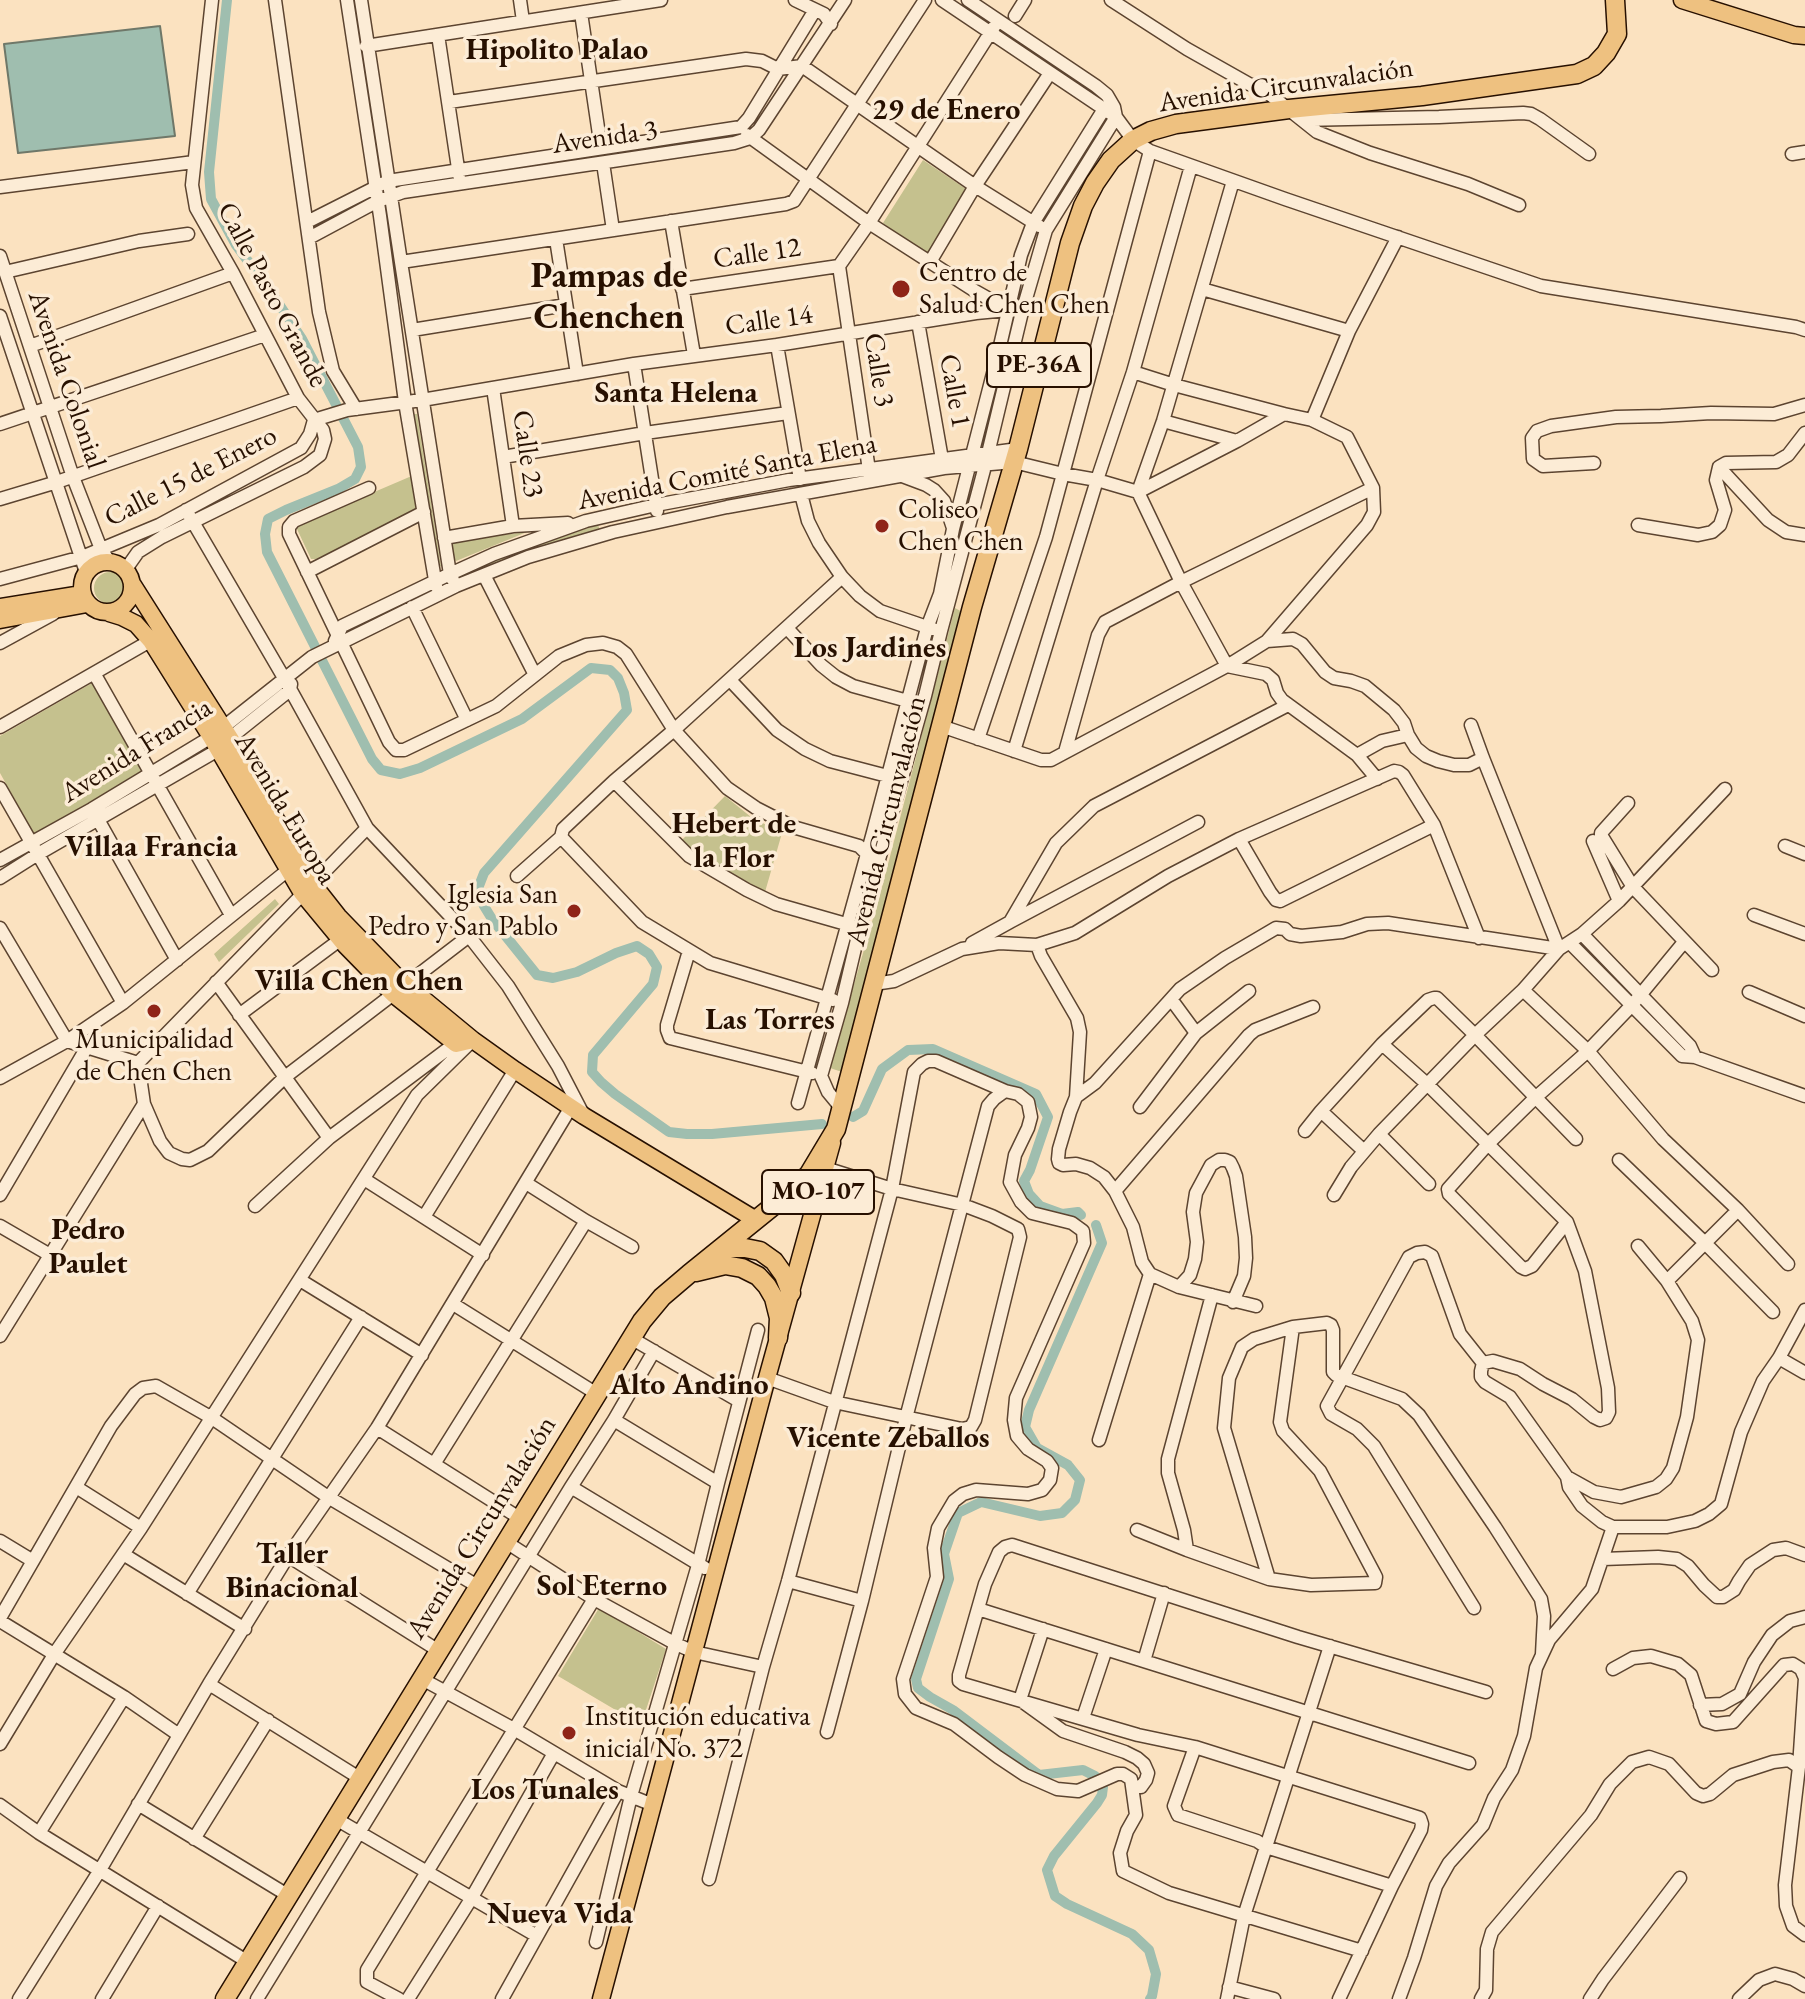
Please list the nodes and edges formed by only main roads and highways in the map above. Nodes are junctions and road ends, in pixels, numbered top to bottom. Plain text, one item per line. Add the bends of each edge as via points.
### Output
1 (1615, 0) edge
2 (1682, 0) edge
3 (1805, 36) edge
4 (133, 585) junction
5 (85, 599) junction
6 (0, 607) edge
7 (109, 613) junction
8 (0, 620) edge
9 (157, 637) junction
10 (220, 738) junction
11 (307, 888) junction
12 (399, 990) junction
13 (836, 1129) junction
14 (756, 1220) junction
15 (722, 1248) junction
16 (689, 1274) junction
17 (791, 1293) junction
18 (778, 1338) junction
19 (225, 1999) edge
20 (601, 1999) edge

1 - 13 highway, Avenida Circunvalación / PE-36A via 1617,34 1594,66 1577,74 1295,114 1176,124 1133,140 1095,183 1070,243
2 - 3 main road
4 - 5 main road via 126,569 105,555 96,564 84,564
4 - 7 main road via 123,608
4 - 9 main road, Avenida Europa
5 - 6 main road
5 - 7 main road
5 - 8 main road
7 - 9 main road, Avenida Europa
9 - 10 main road, Avenida Europa
10 - 11 main road, Avenida Europa
10 - 11 main road, Avenida Europa via 288,870
11 - 12 main road, Avenida Europa via 338,916
11 - 12 main road, Avenida Europa via 341,939
12 - 14 main road, Avenida Europa via 465,1039
13 - 14 highway, Avenida Circunvalación / PE-36A via 809,1174
13 - 17 main road, Avenida Circunvalación / MO-107
14 - 15 highway, Avenida Circunvalación / PE-36A
15 - 16 highway, Avenida Circunvalación / PE-36A
15 - 17 highway via 760,1251 774,1261
16 - 18 highway via 725,1265 758,1276 774,1298
16 - 19 highway, Avenida Circunvalación / PE-36A via 662,1297 631,1338
17 - 18 main road, MO-107
18 - 20 main road, MO-107

